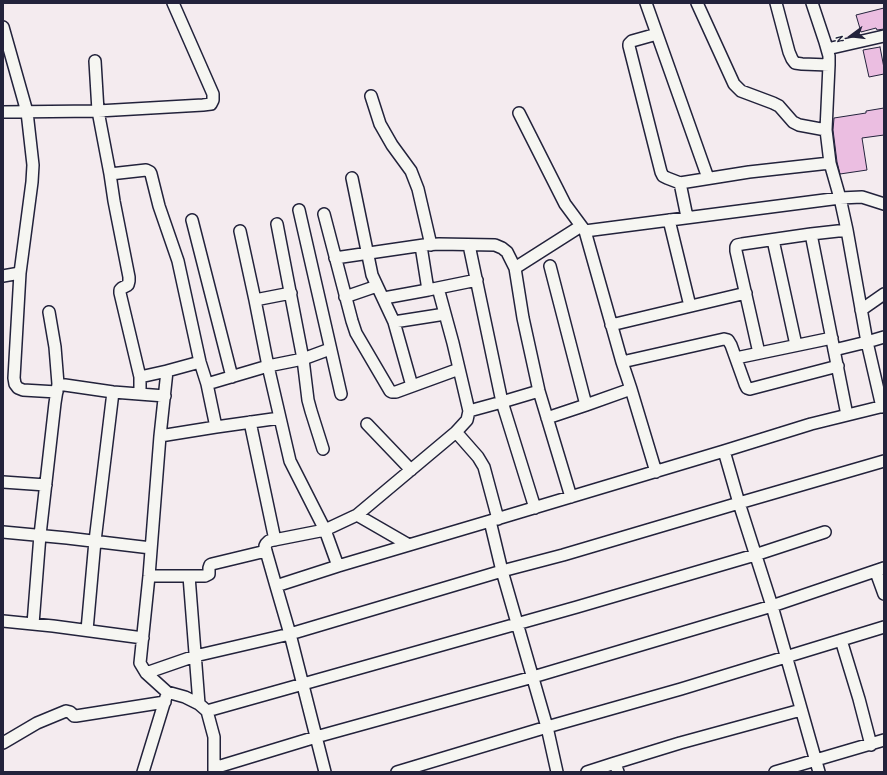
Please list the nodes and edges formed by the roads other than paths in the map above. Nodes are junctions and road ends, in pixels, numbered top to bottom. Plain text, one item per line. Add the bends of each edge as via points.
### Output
1 (173, 3) edge
2 (646, 3) edge
3 (697, 3) edge
4 (776, 3) edge
5 (812, 3) edge
6 (3, 27) edge
7 (657, 34) junction
8 (884, 36) edge
9 (827, 50) junction
10 (7, 59) edge
11 (95, 60) dead end
12 (829, 65) junction
13 (371, 96) dead end
14 (98, 111) junction
15 (3, 112) edge
16 (27, 112) junction
17 (520, 113) dead end
18 (826, 130) junction
19 (830, 163) junction
20 (110, 174) junction
21 (352, 178) dead end
22 (708, 178) junction
23 (680, 184) junction
24 (840, 198) junction
25 (884, 204) edge
26 (299, 210) dead end
27 (324, 214) dead end
28 (687, 217) junction
29 (192, 220) dead end
30 (670, 220) junction
31 (277, 224) dead end
32 (583, 228) junction
33 (847, 230) junction
34 (240, 231) dead end
35 (811, 234) junction
36 (773, 240) junction
37 (426, 245) junction
38 (469, 245) junction
39 (368, 253) junction
40 (335, 258) junction
41 (550, 266) dead end
42 (515, 268) junction
43 (20, 273) junction
44 (3, 276) edge
45 (477, 280) junction
46 (377, 286) junction
47 (433, 289) junction
48 (291, 293) junction
49 (746, 293) junction
50 (884, 294) edge
51 (345, 296) junction
52 (384, 298) junction
53 (255, 300) junction
54 (690, 306) junction
55 (861, 310) junction
56 (49, 312) dead end
57 (445, 314) junction
58 (394, 322) junction
59 (611, 325) junction
60 (832, 338) junction
61 (884, 338) edge
62 (867, 342) junction
63 (796, 345) junction
64 (330, 349) junction
65 (834, 350) junction
66 (759, 353) junction
67 (736, 358) junction
68 (303, 359) junction
69 (200, 362) junction
70 (622, 362) junction
71 (268, 366) junction
72 (838, 366) junction
73 (459, 369) junction
74 (167, 371) junction
75 (140, 377) junction
76 (232, 377) junction
77 (207, 384) junction
78 (412, 386) junction
79 (58, 388) junction
80 (631, 389) junction
81 (539, 391) junction
82 (113, 392) junction
83 (140, 394) junction
84 (341, 394) dead end
85 (165, 396) junction
86 (502, 402) junction
87 (586, 405) junction
88 (883, 406) edge
89 (469, 411) junction
90 (847, 415) junction
91 (280, 418) junction
92 (547, 418) junction
93 (250, 422) junction
94 (367, 424) dead end
95 (216, 427) junction
96 (456, 432) junction
97 (160, 436) junction
98 (324, 448) dead end
99 (724, 452) junction
100 (884, 461) edge
101 (411, 470) junction
102 (656, 472) junction
103 (3, 482) edge
104 (46, 485) junction
105 (571, 497) junction
106 (739, 503) junction
107 (535, 508) junction
108 (357, 515) junction
109 (494, 520) junction
110 (325, 530) junction
111 (3, 532) edge
112 (825, 532) dead end
113 (40, 535) junction
114 (275, 540) junction
115 (95, 541) junction
116 (409, 545) junction
117 (151, 548) junction
118 (266, 551) junction
119 (755, 555) junction
120 (338, 566) junction
121 (880, 570) edge
122 (502, 571) junction
123 (149, 576) junction
124 (189, 576) junction
125 (276, 586) junction
126 (884, 594) edge
127 (772, 606) junction
128 (3, 621) edge
129 (33, 624) junction
130 (518, 624) junction
131 (884, 627) edge
132 (86, 630) junction
133 (290, 634) junction
134 (143, 638) junction
135 (841, 640) junction
136 (195, 656) junction
137 (787, 657) junction
138 (146, 673) junction
139 (533, 677) junction
140 (303, 685) junction
141 (166, 697) junction
142 (203, 708) junction
143 (801, 710) junction
144 (547, 727) junction
145 (316, 737) junction
146 (884, 740) edge
147 (3, 742) edge
148 (871, 745) junction
149 (815, 760) junction
150 (617, 768) edge
151 (214, 770) edge
152 (144, 772) edge
153 (325, 772) edge
154 (397, 772) edge
155 (557, 772) edge
156 (587, 772) edge
157 (775, 772) edge
158 (819, 772) edge

1 - 14 street via 214,100 211,104 204,105
2 - 7 street
3 - 18 street via 734,84 741,91 779,106 799,125
4 - 12 street via 789,52 795,63
5 - 9 street
6 - 10 street
7 - 22 street
7 - 23 street via 632,41 629,46 661,172 666,178
8 - 9 street
9 - 12 street
10 - 16 street
11 - 14 street
12 - 18 street
13 - 37 street via 380,124 411,171 418,189 424,211
14 - 16 street
14 - 20 street
15 - 16 street
16 - 43 street via 32,182
17 - 32 street via 565,204
18 - 19 street
19 - 22 street
19 - 24 street
20 - 69 street via 146,170 151,174 178,261
20 - 75 street via 129,277 128,285 122,288 120,293
21 - 39 street
22 - 23 street
23 - 28 street
24 - 25 street via 862,197
24 - 28 street
24 - 33 street
26 - 64 street
27 - 40 street
28 - 30 street
29 - 76 street
30 - 32 street
30 - 54 street
31 - 48 street
32 - 42 street
32 - 59 street
33 - 35 street
33 - 55 street
34 - 53 street
35 - 36 street
35 - 60 street
36 - 49 street via 736,247
36 - 63 street
37 - 38 street
37 - 39 street
37 - 47 street
38 - 42 street via 496,245 502,248 507,252
38 - 45 street
39 - 40 street
39 - 46 street
40 - 51 street
41 - 87 street
42 - 81 street
43 - 44 street
43 - 79 street via 15,384 23,390
45 - 47 street
45 - 86 street
46 - 51 street
46 - 52 street
47 - 52 street
47 - 57 street
48 - 53 street
48 - 68 street
49 - 54 street
49 - 66 street
50 - 55 street
51 - 78 street via 356,333 387,388 392,392
52 - 58 street
53 - 71 street
54 - 59 street
55 - 62 street
56 - 79 street
57 - 58 street
57 - 73 street
58 - 78 street
59 - 70 street
60 - 63 street
60 - 65 street
61 - 62 street
62 - 65 street
62 - 88 street
63 - 66 street
64 - 68 street
64 - 84 street
65 - 72 street
66 - 67 street
67 - 70 street via 730,342 724,339
67 - 72 street via 744,384 750,389
68 - 71 street
68 - 98 street via 308,400
69 - 74 street
69 - 77 street
70 - 80 street
71 - 76 street
71 - 91 street
72 - 90 street
73 - 78 street
73 - 89 street
74 - 75 street
74 - 85 street
75 - 83 street
76 - 77 street
77 - 95 street
79 - 82 street
79 - 104 street
80 - 87 street
80 - 102 street
81 - 86 street
81 - 92 street
82 - 83 street
82 - 115 street
83 - 85 street
85 - 97 street
86 - 89 street
86 - 107 street
87 - 92 street
88 - 90 street
89 - 96 street via 467,420
90 - 99 street
91 - 93 street
91 - 110 street via 290,461
92 - 105 street
93 - 95 street
93 - 114 street
94 - 101 street
95 - 97 street
96 - 101 street
96 - 109 street via 484,467
97 - 117 street
99 - 102 street
99 - 106 street
100 - 106 street
101 - 108 street
102 - 105 street
103 - 104 street
104 - 113 street
105 - 107 street
106 - 119 street
106 - 122 street
107 - 109 street
108 - 110 street
108 - 116 street
109 - 116 street
109 - 122 street
110 - 114 street
110 - 120 street
111 - 113 street
112 - 119 street
113 - 115 street
113 - 129 street
114 - 118 street via 266,544
115 - 117 street
115 - 132 street
116 - 120 street
117 - 123 street
118 - 124 street via 212,564 207,576
118 - 125 street
119 - 127 street
119 - 130 street
120 - 125 street
121 - 126 street
121 - 127 street
122 - 130 street
122 - 133 street
123 - 124 street
123 - 134 street
124 - 136 street
125 - 133 street
127 - 137 street
127 - 139 street
128 - 129 street
129 - 132 street
130 - 139 street
130 - 140 street
131 - 135 street
132 - 134 street
133 - 136 street
133 - 140 street
134 - 138 street via 140,663
135 - 137 street
135 - 148 street
136 - 138 street
136 - 142 street
137 - 143 street
137 - 144 street
138 - 141 street
139 - 144 street
139 - 145 street
140 - 142 street
140 - 145 street
141 - 142 street via 185,697
141 - 147 street via 76,716 66,711 37,723
141 - 152 street
142 - 151 street via 214,737
143 - 149 street
143 - 150 street via 680,743
144 - 154 street
144 - 155 street
145 - 151 street
145 - 153 street
146 - 148 street
148 - 149 street
149 - 157 street
149 - 158 street
150 - 156 street

